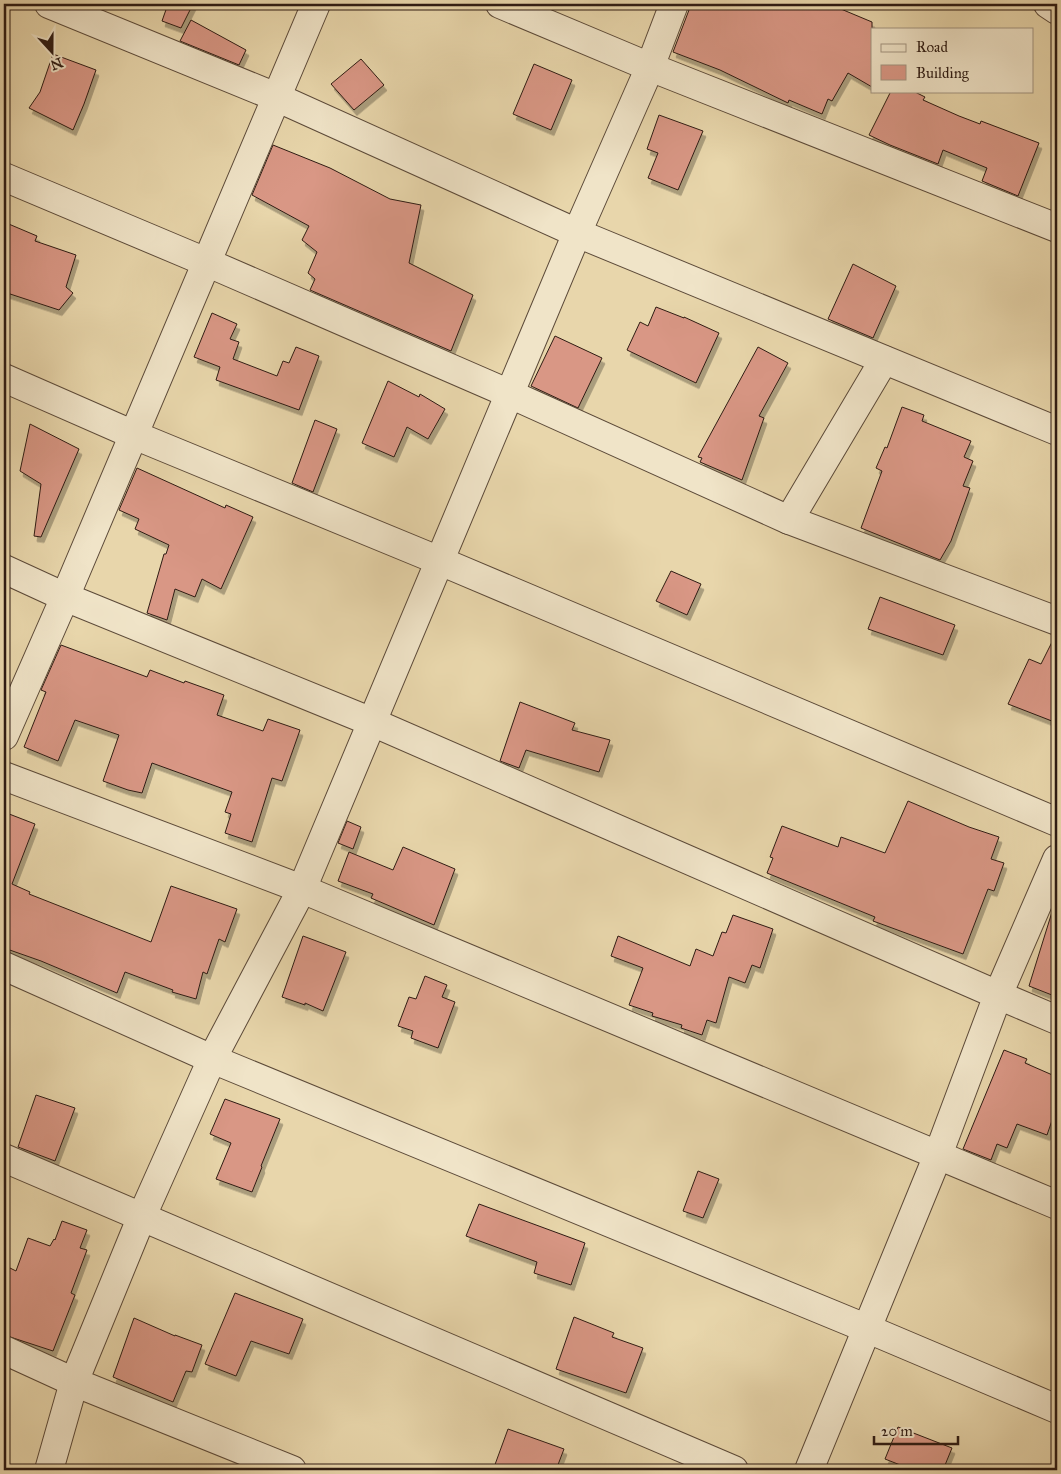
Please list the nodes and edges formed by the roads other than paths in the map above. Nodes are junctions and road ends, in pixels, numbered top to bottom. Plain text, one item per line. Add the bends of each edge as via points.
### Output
1 (49, 4) edge
2 (316, 4) edge
3 (500, 4) edge
4 (674, 4) edge
5 (650, 66) junction
6 (276, 97) junction
7 (4, 177) edge
8 (1057, 228) edge
9 (578, 233) junction
10 (206, 262) junction
11 (884, 360) junction
12 (4, 378) edge
13 (510, 394) junction
14 (1057, 432) edge
15 (134, 435) junction
16 (790, 520) junction
17 (440, 561) junction
18 (4, 569) edge
19 (65, 597) junction
20 (1057, 621) edge
21 (372, 722) junction
22 (4, 736) edge
23 (4, 776) edge
24 (1057, 822) edge
25 (1057, 859) edge
26 (302, 889) junction
27 (4, 966) edge
28 (998, 995) junction
29 (1057, 1020) edge
30 (212, 1059) junction
31 (938, 1155) junction
32 (4, 1158) edge
33 (1057, 1205) edge
34 (142, 1216) junction
35 (868, 1329) junction
36 (4, 1350) edge
37 (74, 1382) junction
38 (1057, 1409) edge
39 (49, 1470) edge
40 (292, 1470) edge
41 (734, 1470) edge
42 (808, 1470) edge

1 - 6 street
2 - 6 street
3 - 5 street
4 - 5 street
5 - 8 street
5 - 9 street
6 - 9 street
6 - 10 street
7 - 10 street
9 - 11 street
9 - 13 street
10 - 13 street
10 - 15 street
11 - 14 street
11 - 16 street
12 - 15 street
13 - 16 street
13 - 17 street
15 - 17 street
15 - 19 street
16 - 20 street
17 - 21 street
17 - 24 street
18 - 19 street
19 - 21 street
19 - 22 street
21 - 26 street
21 - 28 street
23 - 26 street
25 - 28 street
26 - 30 street
26 - 31 street
27 - 30 street
28 - 29 street
28 - 31 street
30 - 34 street
30 - 35 street
31 - 33 street
31 - 35 street
32 - 34 street
34 - 37 street
34 - 41 street
35 - 38 street
35 - 42 street
36 - 37 street
37 - 39 street
37 - 40 street

